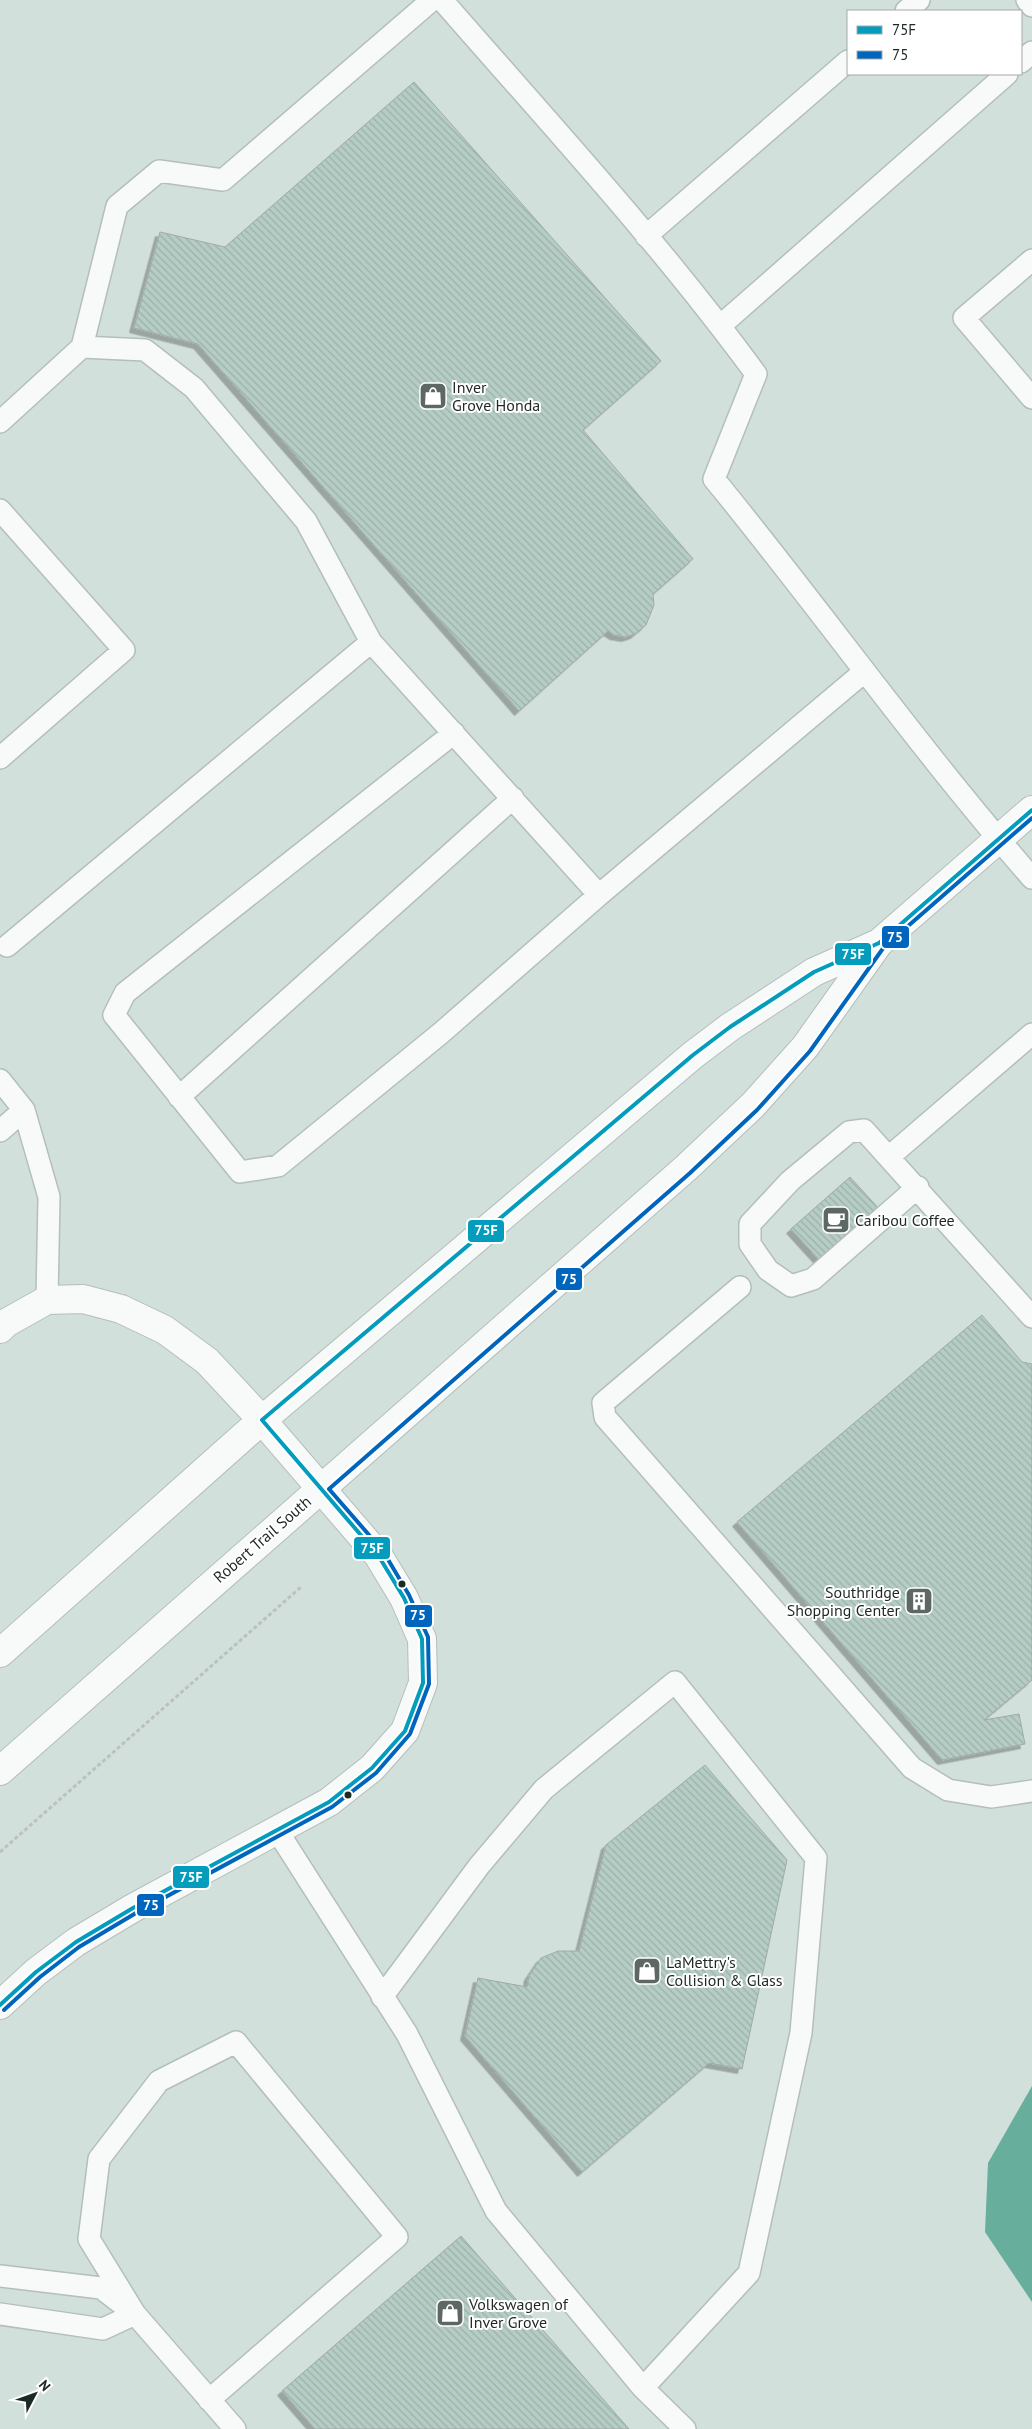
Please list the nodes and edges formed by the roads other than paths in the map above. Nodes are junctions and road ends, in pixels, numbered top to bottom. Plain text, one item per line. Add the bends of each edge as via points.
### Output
1 (432, 0) edge
2 (442, 0) edge
3 (919, 0) edge
4 (1027, 0) edge
5 (1032, 6) edge
6 (907, 10) edge
7 (1032, 52) edge
8 (1022, 61) edge
9 (847, 62) edge
10 (1007, 75) edge
11 (646, 236) junction
12 (1032, 260) edge
13 (720, 326) junction
14 (82, 347) junction
15 (1032, 398) edge
16 (0, 422) edge
17 (0, 510) edge
18 (371, 642) junction
19 (864, 672) junction
20 (454, 733) junction
21 (0, 758) edge
22 (513, 798) junction
23 (1032, 810) edge
24 (998, 840) junction
25 (1032, 878) edge
26 (599, 895) junction
27 (879, 943) junction
28 (7, 946) dead end
29 (1032, 1034) edge
30 (0, 1080) edge
31 (179, 1097) junction
32 (24, 1110) junction
33 (0, 1131) edge
34 (890, 1156) junction
35 (918, 1188) junction
36 (740, 1287) dead end
37 (46, 1300) junction
38 (1032, 1317) edge
39 (0, 1330) edge
40 (262, 1420) junction
41 (320, 1488) junction
42 (0, 1653) edge
43 (0, 1771) edge
44 (1032, 1790) edge
45 (278, 1832) junction
46 (382, 1998) junction
47 (0, 2005) edge
48 (0, 2276) edge
49 (0, 2314) edge
50 (135, 2314) junction
51 (643, 2388) junction
52 (209, 2400) junction
53 (235, 2429) edge
54 (685, 2429) edge

1 - 14 lane via 223,180 159,172 117,206
2 - 11 lane
3 - 6 lane
4 - 5 lane
7 - 8 lane
9 - 11 lane
10 - 13 lane
11 - 13 lane
12 - 15 lane via 964,318
13 - 19 lane via 756,374 714,479 781,560
14 - 16 lane
14 - 18 lane via 145,350 194,388 306,521
17 - 21 lane via 124,650
18 - 20 lane
18 - 28 lane
19 - 24 lane
19 - 26 lane
20 - 22 lane
20 - 31 lane via 125,993 114,1016
22 - 26 lane
22 - 31 lane
23 - 24 main road, Robert Trail South
24 - 25 lane
24 - 27 main road, Robert Trail South
26 - 31 lane via 441,1033 278,1166 240,1172
27 - 40 main road, Robert Trail South via 814,972 722,1033
27 - 41 main road, Robert Trail South via 810,1041 753,1105 686,1168
29 - 34 lane
30 - 32 lane
32 - 33 lane
32 - 37 lane via 49,1197
34 - 35 lane
34 - 35 lane via 864,1130 850,1132 790,1181 750,1224 750,1244 768,1270 791,1286 813,1279
35 - 38 lane
36 - 44 lane via 603,1403 605,1417 912,1768 948,1790 991,1797
37 - 39 main road
37 - 40 main road via 83,1299 121,1309 165,1330 207,1361
40 - 41 main road
40 - 42 main road, Robert Trail South
41 - 43 main road, Robert Trail South
41 - 45 main road via 378,1555 404,1598 422,1639 423,1683 405,1731 372,1768 329,1802
45 - 46 lane
45 - 47 main road via 133,1908 76,1942
46 - 51 lane via 408,2034 496,2212
46 - 51 lane via 479,1866 544,1789 674,1682 816,1858 801,2033 749,2273
48 - 50 lane via 101,2288
49 - 50 lane via 103,2329
50 - 52 lane
50 - 52 lane via 89,2240 100,2159 160,2081 236,2042 397,2236
51 - 54 lane
52 - 53 lane

